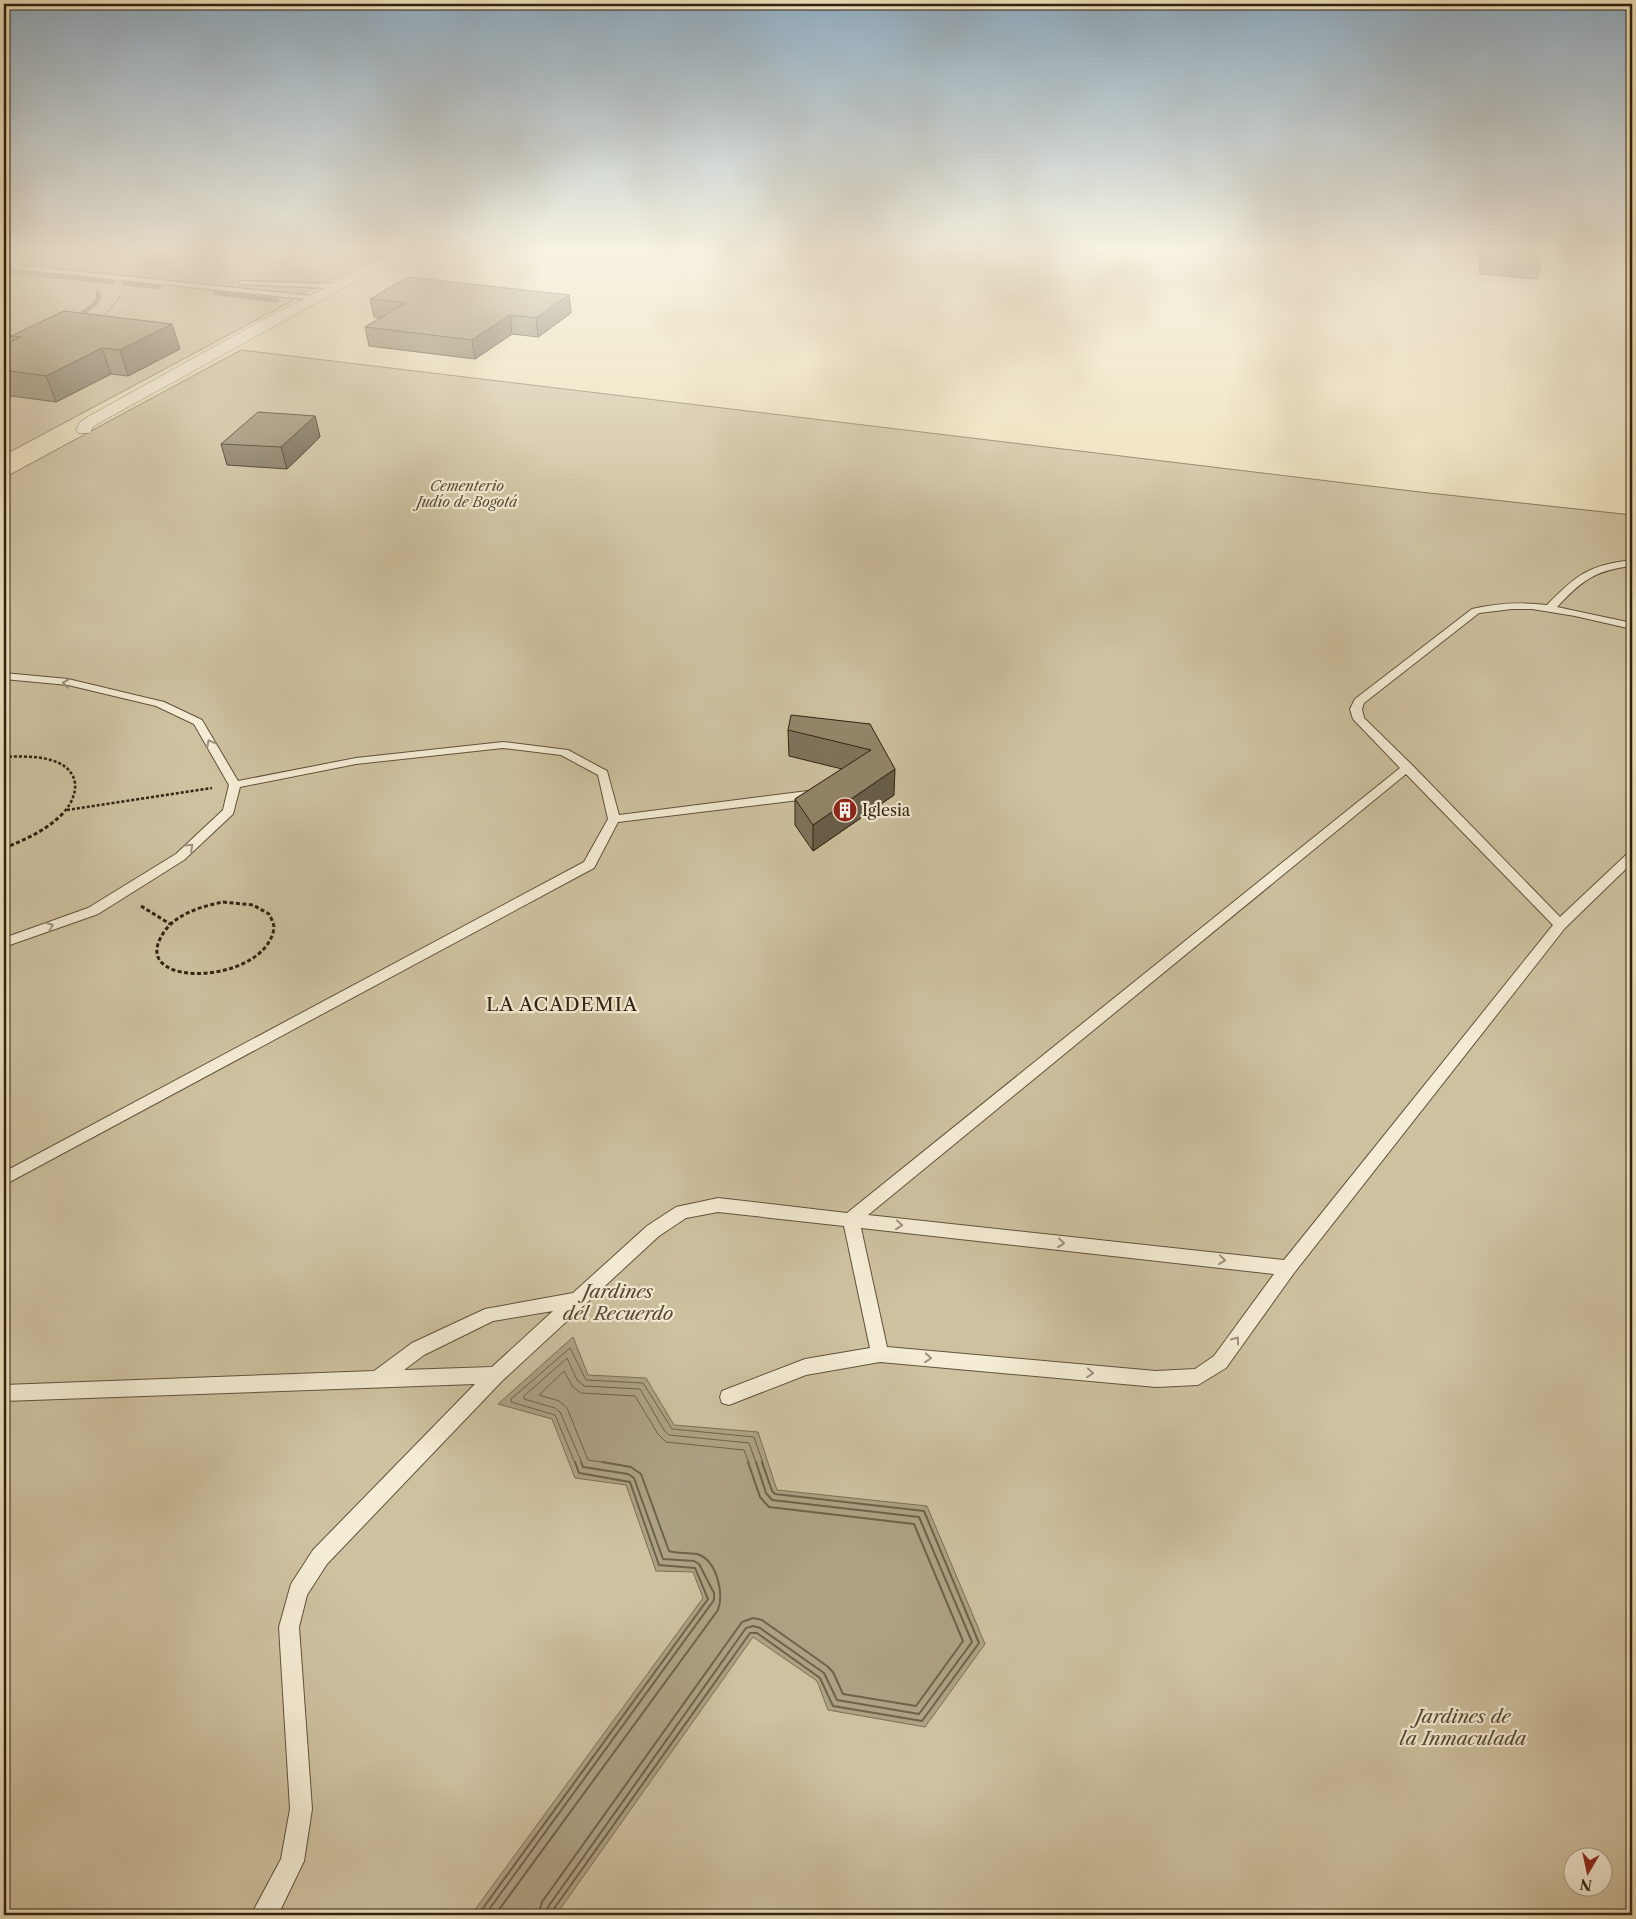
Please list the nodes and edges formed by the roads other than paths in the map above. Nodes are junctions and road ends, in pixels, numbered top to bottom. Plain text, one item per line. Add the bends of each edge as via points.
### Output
1 (233, 343) edge
2 (84, 430) dead end
3 (1632, 563) edge
4 (1549, 609) junction
5 (1632, 626) edge
6 (4, 676) edge
7 (1408, 767) junction
8 (235, 785) junction
9 (819, 794) edge
10 (614, 819) junction
11 (1632, 856) edge
12 (1560, 925) junction
13 (4, 943) edge
14 (4, 1179) edge
15 (851, 1219) junction
16 (1288, 1268) junction
17 (578, 1300) junction
18 (880, 1354) junction
19 (496, 1376) junction
20 (377, 1380) junction
21 (4, 1393) edge
22 (729, 1397) dead end
23 (263, 1915) edge

1 - 2 street via 95,419
3 - 4 lane via 1592,570 1578,579
4 - 5 lane
4 - 7 lane via 1508,605 1476,611 1359,701 1356,709 1359,719
8 -> 6 lane via 198,722 160,704 68,682
7 - 12 lane
7 - 15 lane
8 - 10 lane via 356,761 503,745 564,752 603,772
13 -> 8 lane via 93,911 180,857 229,811
9 - 10 lane
10 - 14 lane via 589,865
11 - 12 lane
12 - 16 lane
15 -> 16 lane
15 - 17 lane via 718,1205 682,1212 653,1231
15 - 18 lane
18 -> 16 lane via 1156,1379 1198,1377 1220,1362
17 - 19 lane
17 - 20 lane via 491,1314 418,1349
18 - 22 lane via 805,1367
19 - 20 lane
19 - 23 lane via 320,1557 298,1591 289,1627 300,1809 292,1862
20 - 21 lane

